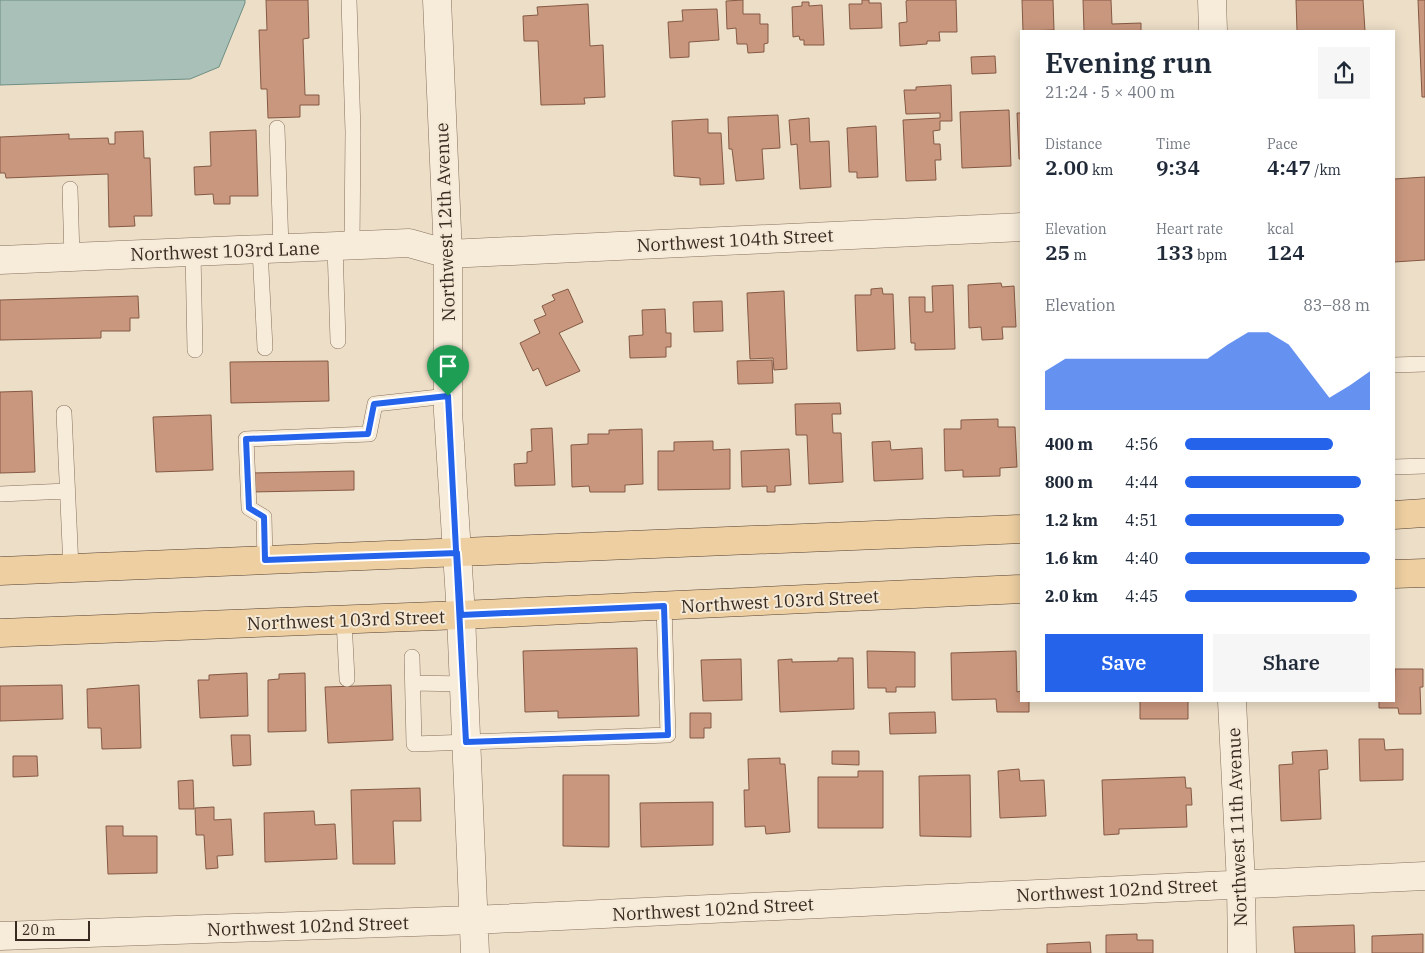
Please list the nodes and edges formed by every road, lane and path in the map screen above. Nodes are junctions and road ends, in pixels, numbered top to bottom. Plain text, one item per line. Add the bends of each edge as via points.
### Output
1 (349, 0) edge
2 (436, 0) edge
3 (1212, 0) edge
4 (1213, 30) edge
5 (277, 128) dead end
6 (70, 188) dead end
7 (1020, 226) edge
8 (343, 246) junction
9 (270, 249) junction
10 (193, 252) junction
11 (448, 254) junction
12 (72, 257) junction
13 (0, 260) edge
14 (338, 341) dead end
15 (265, 348) dead end
16 (195, 350) dead end
17 (1425, 364) edge
18 (1395, 365) edge
19 (448, 396) junction
20 (64, 413) dead end
21 (1425, 466) edge
22 (1395, 467) edge
23 (68, 491) junction
24 (0, 494) edge
25 (1395, 514) edge
26 (1425, 514) edge
27 (1020, 529) edge
28 (457, 553) junction
29 (265, 560) junction
30 (71, 568) junction
31 (0, 571) edge
32 (1425, 572) edge
33 (1395, 574) edge
34 (1020, 589) edge
35 (664, 606) junction
36 (461, 615) junction
37 (344, 620) junction
38 (0, 633) edge
39 (412, 657) dead end
40 (347, 679) dead end
41 (413, 683) junction
42 (464, 684) junction
43 (1232, 702) edge
44 (466, 742) junction
45 (1425, 876) edge
46 (1241, 884) junction
47 (474, 920) junction
48 (0, 936) edge
49 (475, 953) edge
50 (1242, 953) edge

1 - 8 lane via 353,132
2 - 11 street, Northwest 12th Avenue
3 - 4 street
5 - 9 lane
6 - 12 lane
7 - 11 street, Northwest 104th Street
8 - 9 street, Northwest 103rd Lane
8 - 11 street, Northwest 103rd Lane via 409,243
8 - 14 lane
9 - 10 street, Northwest 103rd Lane
9 - 15 lane
10 - 12 street, Northwest 103rd Lane
10 - 16 lane
11 - 19 street, Northwest 12th Avenue
12 - 13 street, Northwest 103rd Lane
17 - 18 lane
19 - 28 street, Northwest 12th Avenue
19 - 29 lane via 374,404 368,434 246,439 249,508 264,517
20 - 23 lane
21 - 22 lane
23 - 24 lane
23 - 30 lane
25 - 26 main road
27 - 28 main road
28 - 29 main road
28 - 36 street, Northwest 12th Avenue
29 - 30 main road
30 - 31 main road
32 - 33 main road
34 - 35 main road, Northwest 103rd Street
35 - 36 main road, Northwest 103rd Street
35 - 44 lane via 668,735
36 - 37 main road, Northwest 103rd Street
36 - 42 street, Northwest 12th Avenue
37 - 38 main road, Northwest 103rd Street
37 - 40 lane
39 - 41 lane
41 - 42 lane
41 - 44 lane via 414,744
42 - 44 street, Northwest 12th Avenue
43 - 46 street, Northwest 11th Avenue
44 - 47 street, Northwest 12th Avenue
45 - 46 street, Northwest 102nd Street
46 - 47 street, Northwest 102nd Street
46 - 50 street, Northwest 11th Avenue
47 - 48 street, Northwest 102nd Street
47 - 49 street, Northwest 12th Avenue

